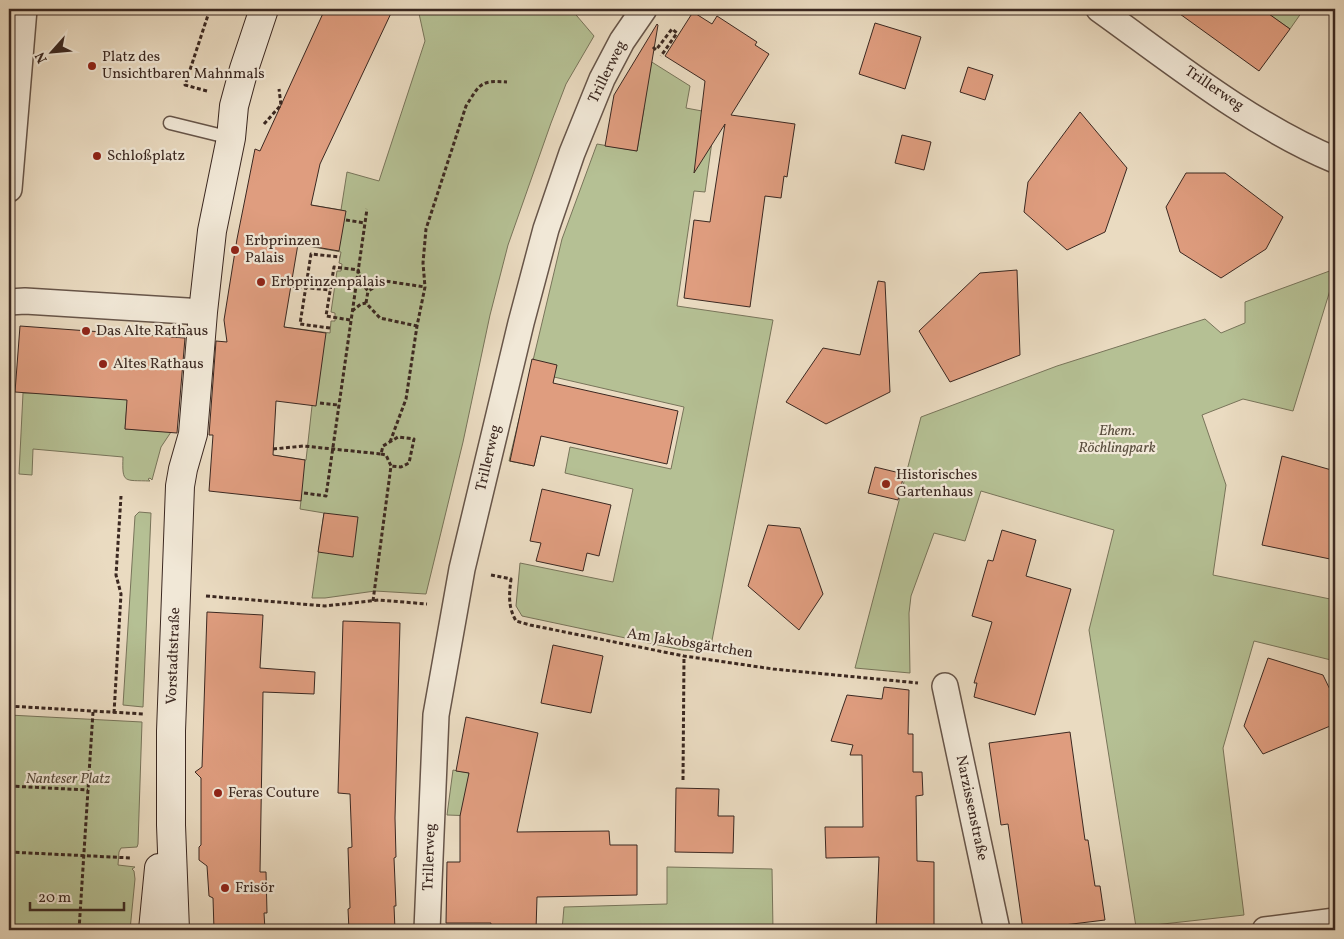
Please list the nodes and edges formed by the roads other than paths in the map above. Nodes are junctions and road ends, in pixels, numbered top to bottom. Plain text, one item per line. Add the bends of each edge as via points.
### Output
1 (24, 9) edge
2 (264, 9) edge
3 (644, 9) edge
4 (1099, 9) edge
5 (170, 123) dead end
6 (231, 138) junction
7 (1335, 160) edge
8 (9, 189) edge
9 (9, 302) edge
10 (194, 312) junction
11 (935, 685) road end
12 (171, 826) junction
13 (1335, 921) edge
14 (153, 930) edge
15 (175, 930) edge
16 (427, 930) edge
17 (997, 930) edge
18 (1265, 930) edge

1 - 8 street
2 - 6 main road via 234,106
3 - 16 street, Trillerweg via 602,79 546,229 462,569 436,715
4 - 7 street, Trillerweg via 1223,97 1283,134
5 - 6 lane
6 - 10 main road
9 - 10 street
10 - 12 main road, Vorstadtstraße via 193,434 180,486
11 - 17 street, Narzissenstraße
12 - 14 main road, Vorstadtstraße via 159,863
12 - 15 main road, Vorstadtstraße
13 - 18 street

